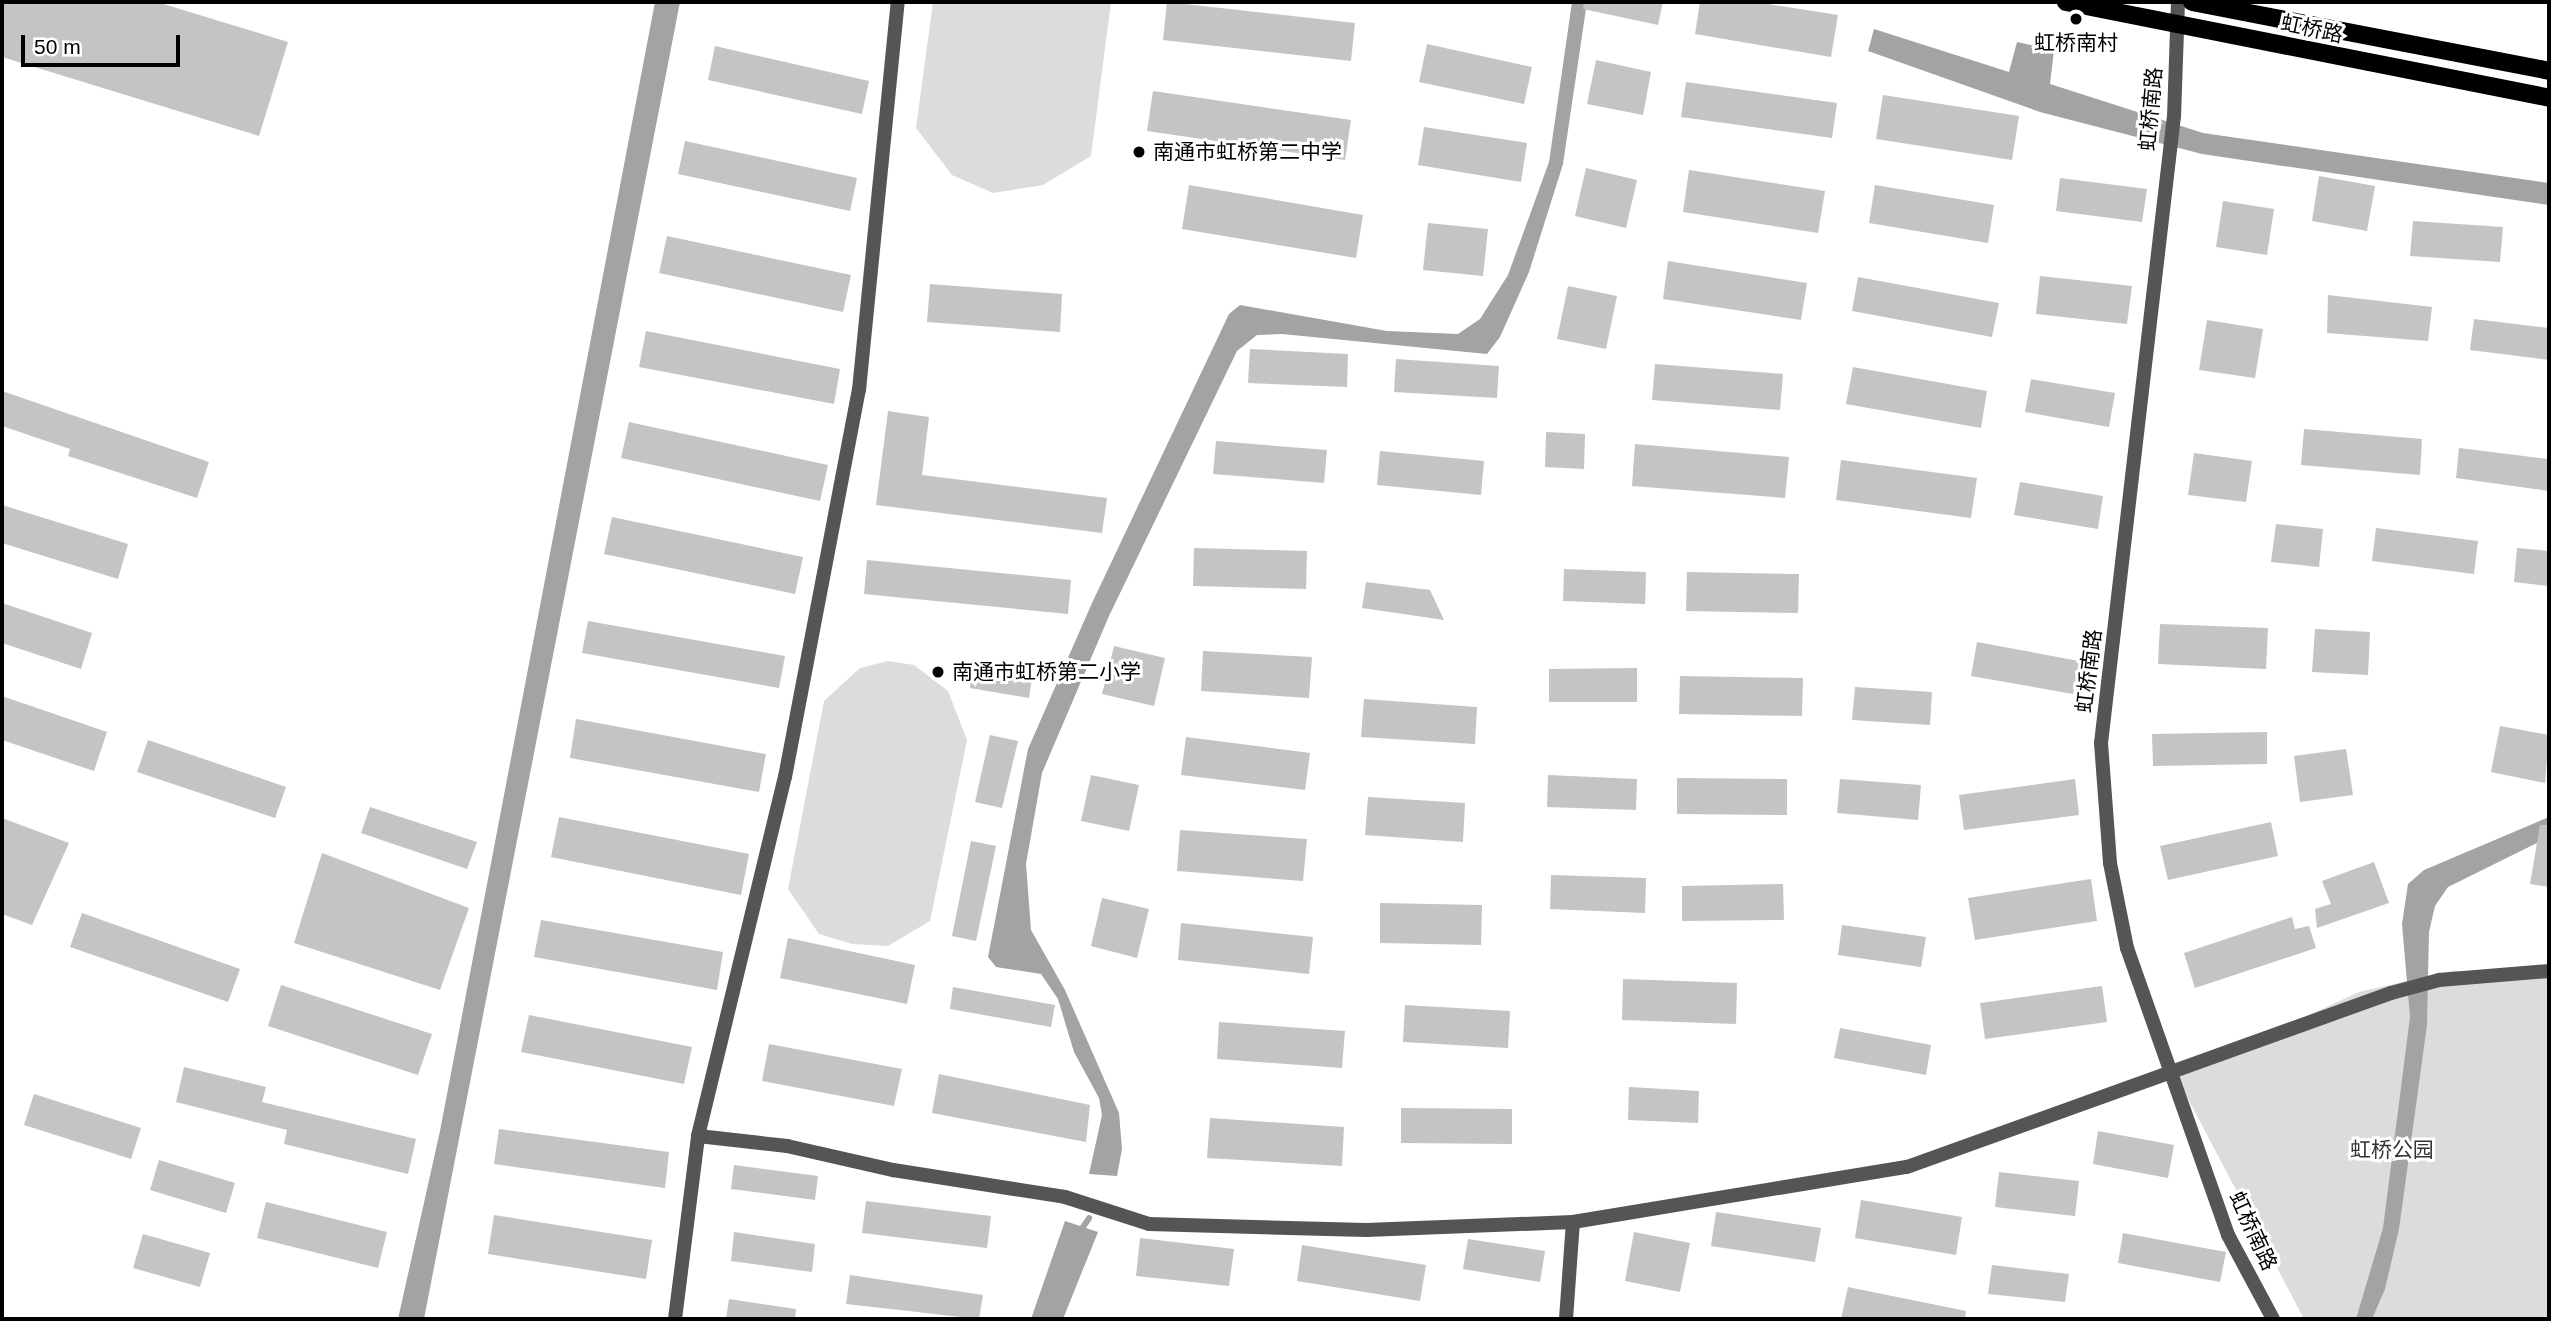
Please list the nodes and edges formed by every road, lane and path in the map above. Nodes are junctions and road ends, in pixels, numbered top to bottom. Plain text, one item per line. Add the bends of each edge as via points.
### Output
1 (898, 2) edge
2 (2066, 2) edge
3 (2178, 2) edge
4 (2192, 2) edge
5 (2179, 24) junction
6 (2549, 71) edge
7 (2549, 98) edge
8 (2549, 971) edge
9 (2169, 1074) junction
10 (698, 1136) junction
11 (1573, 1222) junction
12 (675, 1319) edge
13 (1566, 1319) edge
14 (2273, 1319) edge

1 - 10 street via 859,390 785,778
2 - 5 main road, 虹桥路
3 - 5 street, 虹桥南路
4 - 6 main road, 虹桥路
5 - 7 main road, 虹桥路
5 - 9 street, 虹桥南路 via 2174,116 2101,743 2110,863 2127,948
8 - 9 street via 2439,980 2391,993
9 - 11 street via 1907,1167
9 - 14 street, 虹桥南路 via 2228,1236
10 - 11 street via 787,1146 893,1170 1065,1198 1149,1224 1366,1230
10 - 12 street
11 - 13 street

